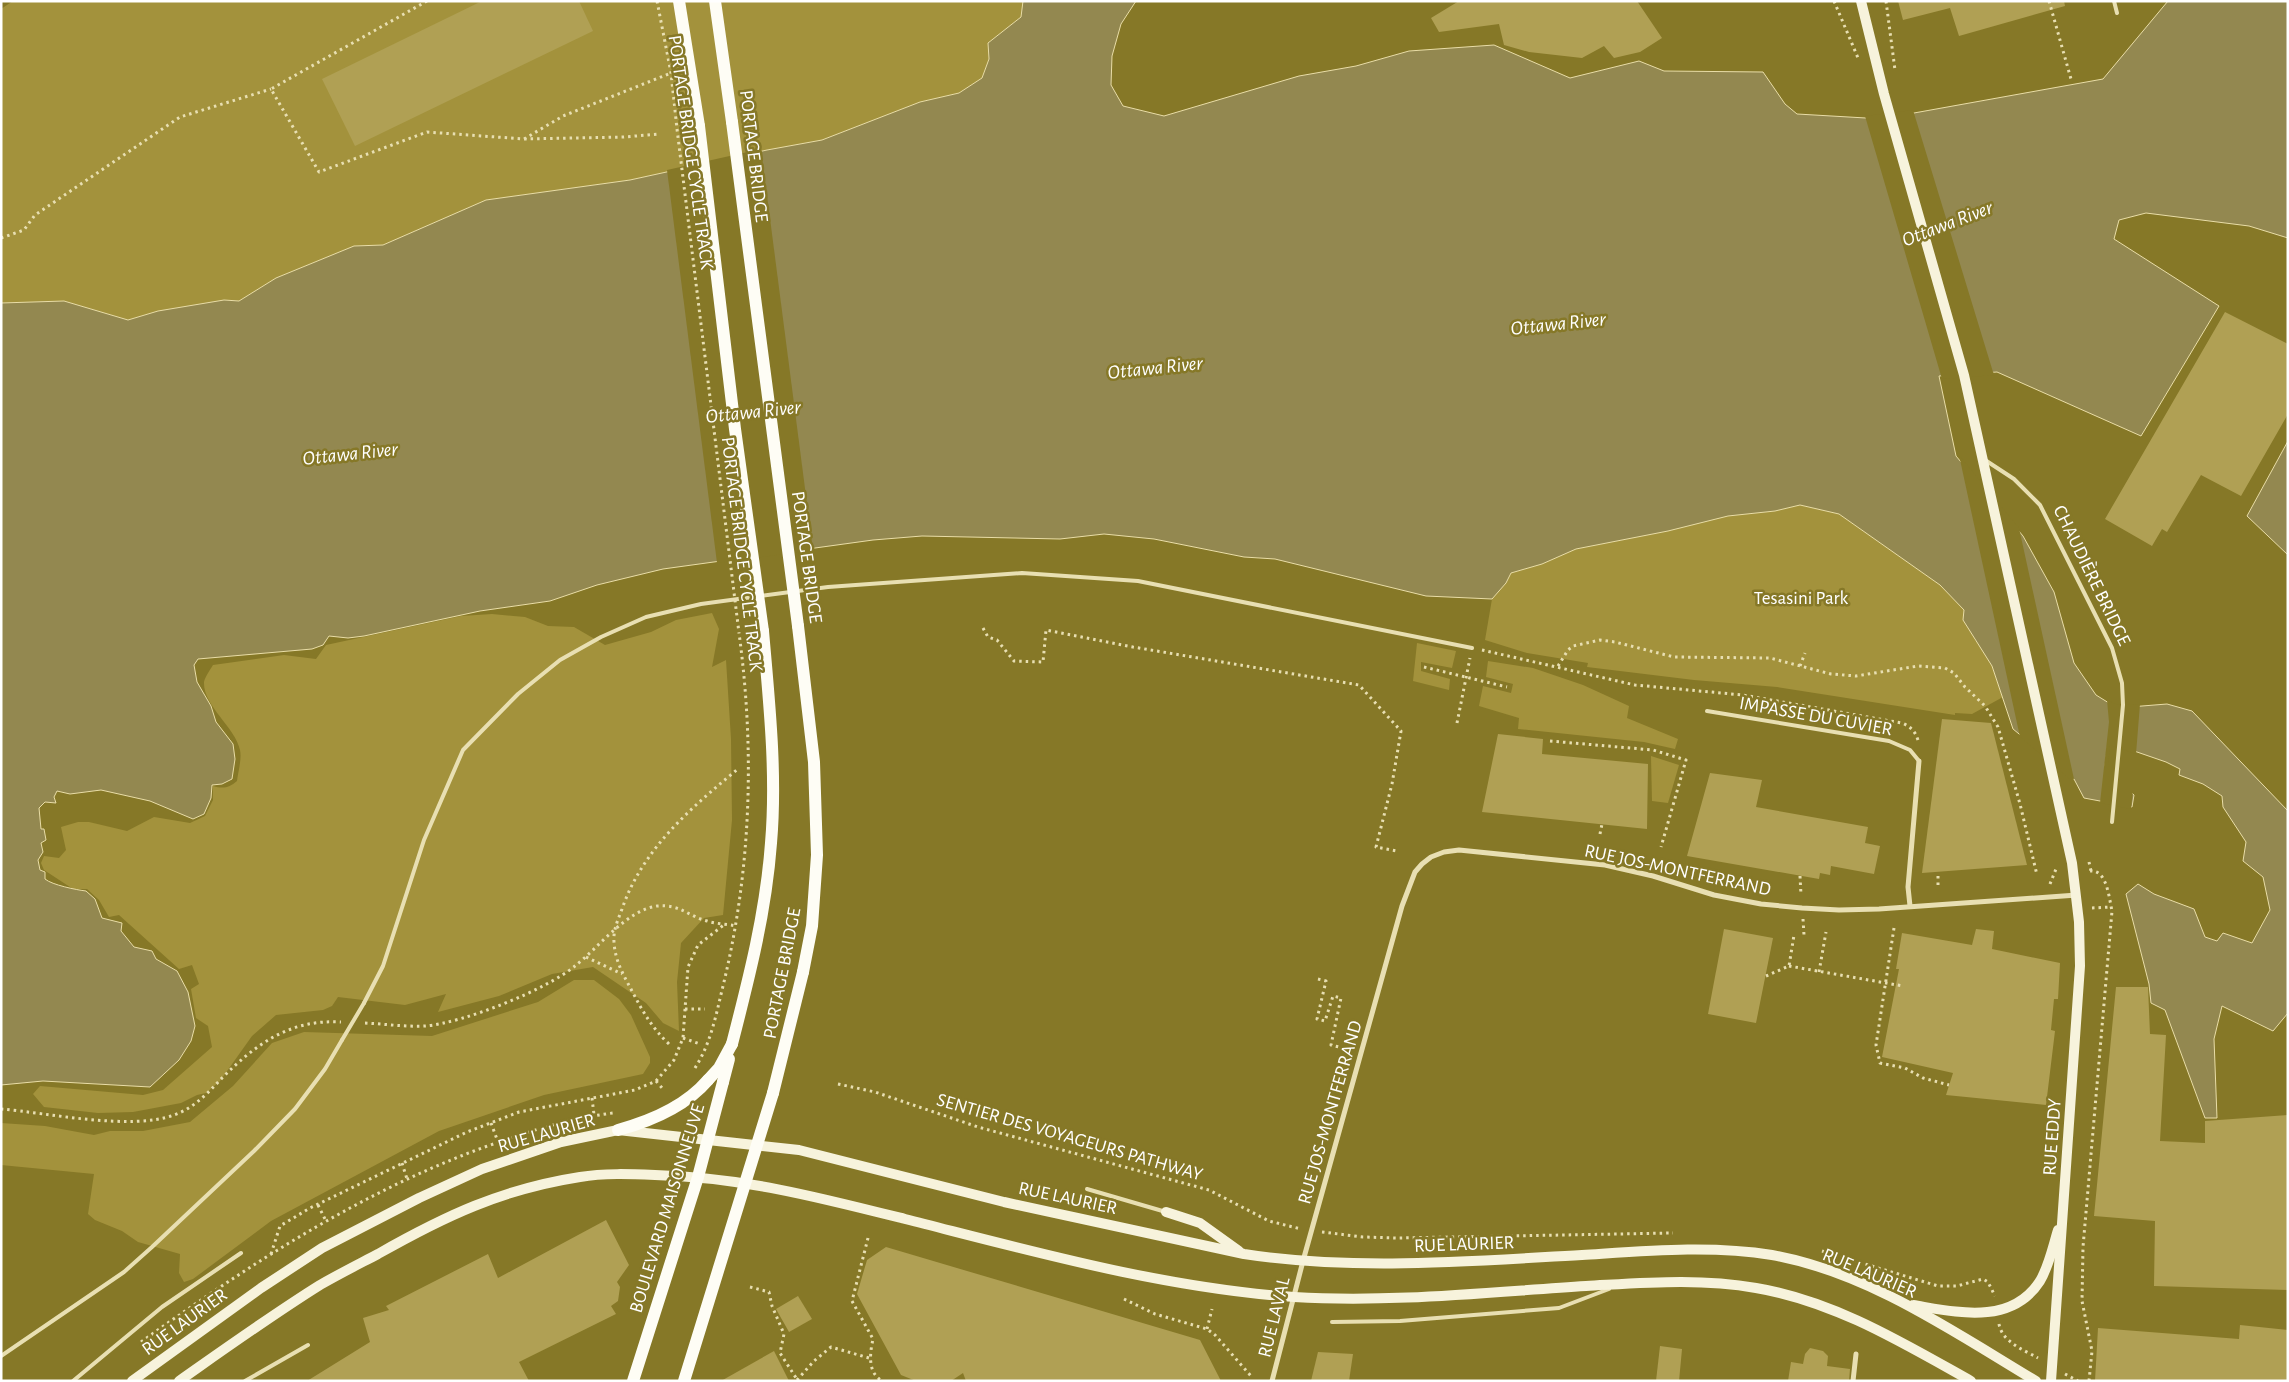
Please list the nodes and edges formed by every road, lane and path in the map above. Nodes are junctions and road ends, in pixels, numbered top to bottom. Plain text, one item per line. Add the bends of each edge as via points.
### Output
1 (427, 1) edge
2 (657, 1) edge
3 (679, 1) edge
4 (715, 1) edge
5 (1834, 1) edge
6 (1862, 1) edge
7 (1886, 1) edge
8 (2050, 1) edge
9 (2114, 1) edge
10 (2117, 14) dead end
11 (1847, 29) dead end
12 (671, 73) junction
13 (1896, 74) dead end
14 (2071, 79) dead end
15 (271, 88) junction
16 (659, 134) dead end
17 (524, 139) junction
18 (1, 238) edge
19 (1983, 459) junction
20 (983, 628) dead end
21 (1472, 648) junction
22 (1805, 653) dead end
23 (1558, 666) junction
24 (1800, 666) junction
25 (1424, 667) dead end
26 (1467, 677) junction
27 (1507, 687) dead end
28 (1707, 712) dead end
29 (1457, 724) dead end
30 (1550, 741) dead end
31 (1918, 761) junction
32 (739, 768) dead end
33 (2112, 822) dead end
34 (1602, 824) dead end
35 (1600, 834) dead end
36 (1661, 847) dead end
37 (1397, 851) dead end
38 (2091, 871) dead end
39 (1938, 872) dead end
40 (2037, 875) dead end
41 (1938, 884) dead end
42 (2077, 896) junction
43 (1910, 906) junction
44 (2111, 907) junction
45 (2101, 908) dead end
46 (725, 924) junction
47 (736, 926) junction
48 (1894, 928) dead end
49 (614, 930) junction
50 (1826, 932) dead end
51 (1794, 935) dead end
52 (586, 957) junction
53 (1789, 966) junction
54 (1819, 972) junction
55 (623, 974) junction
56 (1766, 976) dead end
57 (1318, 979) dead end
58 (1885, 983) junction
59 (1903, 986) dead end
60 (685, 1009) junction
61 (705, 1009) dead end
62 (346, 1022) dead end
63 (355, 1022) dead end
64 (683, 1038) junction
65 (669, 1044) dead end
66 (700, 1044) dead end
67 (732, 1044) junction
68 (1361, 1053) junction
69 (693, 1071) dead end
70 (656, 1081) junction
71 (838, 1084) dead end
72 (1949, 1085) dead end
73 (663, 1089) dead end
74 (592, 1098) junction
75 (1, 1109) edge
76 (594, 1115) dead end
77 (491, 1124) junction
78 (618, 1130) junction
79 (708, 1139) junction
80 (498, 1142) dead end
81 (758, 1144) junction
82 (402, 1163) junction
83 (698, 1177) junction
84 (408, 1179) dead end
85 (745, 1183) junction
86 (1086, 1189) dead end
87 (318, 1204) junction
88 (1166, 1212) joint
89 (2063, 1214) junction
90 (326, 1221) dead end
91 (1290, 1227) dead end
92 (868, 1238) dead end
93 (241, 1253) dead end
94 (1244, 1254) junction
95 (271, 1256) dead end
96 (1303, 1262) junction
97 (1621, 1284) junction
98 (750, 1287) dead end
99 (1294, 1297) junction
100 (1124, 1299) dead end
101 (1904, 1304) junction
102 (1212, 1309) dead end
103 (1332, 1322) dead end
104 (1999, 1324) dead end
105 (1207, 1329) junction
106 (308, 1345) dead end
107 (2022, 1348) dead end
108 (1856, 1354) dead end
109 (1, 1356) edge
110 (869, 1358) junction
111 (1251, 1376) dead end
112 (876, 1379) edge
113 (798, 1380) edge
114 (73, 1381) edge
115 (132, 1381) edge
116 (179, 1381) edge
117 (245, 1381) edge
118 (633, 1381) edge
119 (684, 1381) edge
120 (882, 1381) edge
121 (1272, 1381) edge
122 (1853, 1381) edge
123 (1971, 1381) edge
124 (2036, 1381) edge
125 (2051, 1381) edge
126 (2089, 1381) edge

1 - 15 path
2 - 12 path, PORTAGE BRIDGE CYCLE TRACK
3 - 67 main road, PORTAGE BRIDGE, bridge via 699,126 763,631 772,743 771,842 762,914
4 - 81 main road, PORTAGE BRIDGE, bridge via 814,762 817,855 812,926
5 - 11 path
6 - 19 main road via 1885,97 1964,375
7 - 13 path
8 - 14 path
9 - 10 lane
12 - 17 path via 563,116
12 - 47 path, PORTAGE BRIDGE CYCLE TRACK, bridge via 747,692 748,799
15 - 17 path via 319,172 427,132
15 - 18 path via 180,117 35,215 24,230
16 - 17 path
19 - 33 lane, CHAUDIÈRE BRIDGE via 2014,480 2040,506 2108,638 2122,683 2123,713
19 - 42 main road, RUE EDDY
20 - 37 path via 988,637 997,640 1014,661 1043,662 1046,630 1359,685 1401,731 1376,847
21 - 23 path
21 - 26 path
21 - 109 lane, bridge via 1138,581 1022,573 828,587 700,604 646,617 601,637 560,660 518,694 463,750 424,840 383,966 325,1069 295,1109 124,1272
22 - 24 path
23 - 24 path via 1573,646 1600,640 1674,657 1770,658
23 - 31 path via 1635,685 1743,695 1902,723 1916,733
24 - 40 path via 1856,676 1918,666 1945,668 1954,673 1989,711 1998,727
25 - 26 path
26 - 27 path
26 - 29 path
28 - 31 lane, IMPASSE DU CUVIER via 1889,742 1910,750
30 - 36 path via 1654,750 1686,760
31 - 43 street
32 - 49 path via 681,818 651,852 628,892
34 - 35 path
38 - 44 path via 2102,875
39 - 41 path
42 - 43 street, RUE JOS-MONTFERRAND
42 - 89 main road, RUE EDDY via 2080,966
43 - 68 street, RUE JOS-MONTFERRAND via 1839,910 1769,905 1714,895 1605,865 1459,850 1444,852 1431,857 1415,872 1393,936
44 - 45 path
44 - 126 path via 2083,1247 2082,1300 2092,1351
46 - 47 path
46 - 49 path via 707,921 684,910 657,906 634,915
46 - 60 path via 698,945 688,967
47 - 69 path, PORTAGE BRIDGE CYCLE TRACK via 712,1031
48 - 58 path
49 - 52 path
49 - 55 path via 615,949
50 - 54 path
51 - 53 path
52 - 55 path
52 - 63 path via 554,981 481,1012 445,1023 401,1026
53 - 54 path
53 - 56 path
54 - 58 path
55 - 65 path via 644,1015
57 - 68 path via 1326,981 1317,1019 1326,1020 1334,996 1340,998 1331,1045
58 - 59 path
58 - 72 path via 1876,1045 1880,1063 1905,1068 1923,1078
60 - 61 path
60 - 64 path
62 - 75 path via 312,1022 274,1036 244,1056 202,1098 174,1115 138,1122
64 - 66 path
64 - 70 path via 674,1060
67 - 78 main road, bridge via 719,1068 693,1094 663,1115
67 - 79 main road, BOULEVARD MAISONNEUVE, bridge
68 - 96 street, RUE JOS-MONTFERRAND
70 - 73 path
70 - 74 path via 635,1090
71 - 91 path, SENTIER DES VOYAGEURS PATHWAY via 875,1092 978,1127 1209,1190 1269,1221
74 - 76 path
74 - 77 path via 520,1112
77 - 80 path
77 - 82 path
78 - 79 main road, RUE LAURIER
78 - 115 main road, RUE LAURIER via 561,1142 482,1169 322,1248
79 - 81 main road, RUE LAURIER
79 - 83 main road, BOULEVARD MAISONNEUVE
81 - 85 main road
81 - 94 main road, RUE LAURIER via 799,1150 1004,1202
82 - 84 path
82 - 87 path
83 - 85 main road
83 - 116 main road via 583,1176 478,1203 422,1229 325,1282
83 - 118 main road, BOULEVARD MAISONNEUVE
85 - 99 main road via 809,1195 1119,1270 1184,1283
85 - 119 main road
86 - 88 lane
87 - 90 path
87 - 95 path via 280,1226
88 - 94 main road via 1200,1223
89 - 101 main road via 2041,1280 2015,1303 1985,1314
89 - 125 main road, RUE EDDY
92 - 110 path via 852,1301 873,1339
93 - 114 lane via 162,1307
94 - 96 main road, RUE LAURIER
96 - 99 street, RUE LAVAL
96 - 101 main road, RUE LAURIER via 1474,1261 1659,1251 1731,1251 1813,1265
97 - 99 main road via 1404,1296
97 - 103 lane via 1559,1308 1408,1321
97 - 123 main road via 1670,1280 1701,1282 1760,1288 1797,1298 1868,1326
98 - 113 path via 768,1292 784,1334 780,1353
99 - 121 street, RUE LAVAL
100 - 105 path via 1155,1314
101 - 124 main road, RUE LAURIER
102 - 105 path
104 - 107 path via 2007,1340
105 - 111 path via 1216,1334
106 - 117 lane
108 - 122 street
110 - 112 path
110 - 113 path via 831,1347
112 - 120 path

